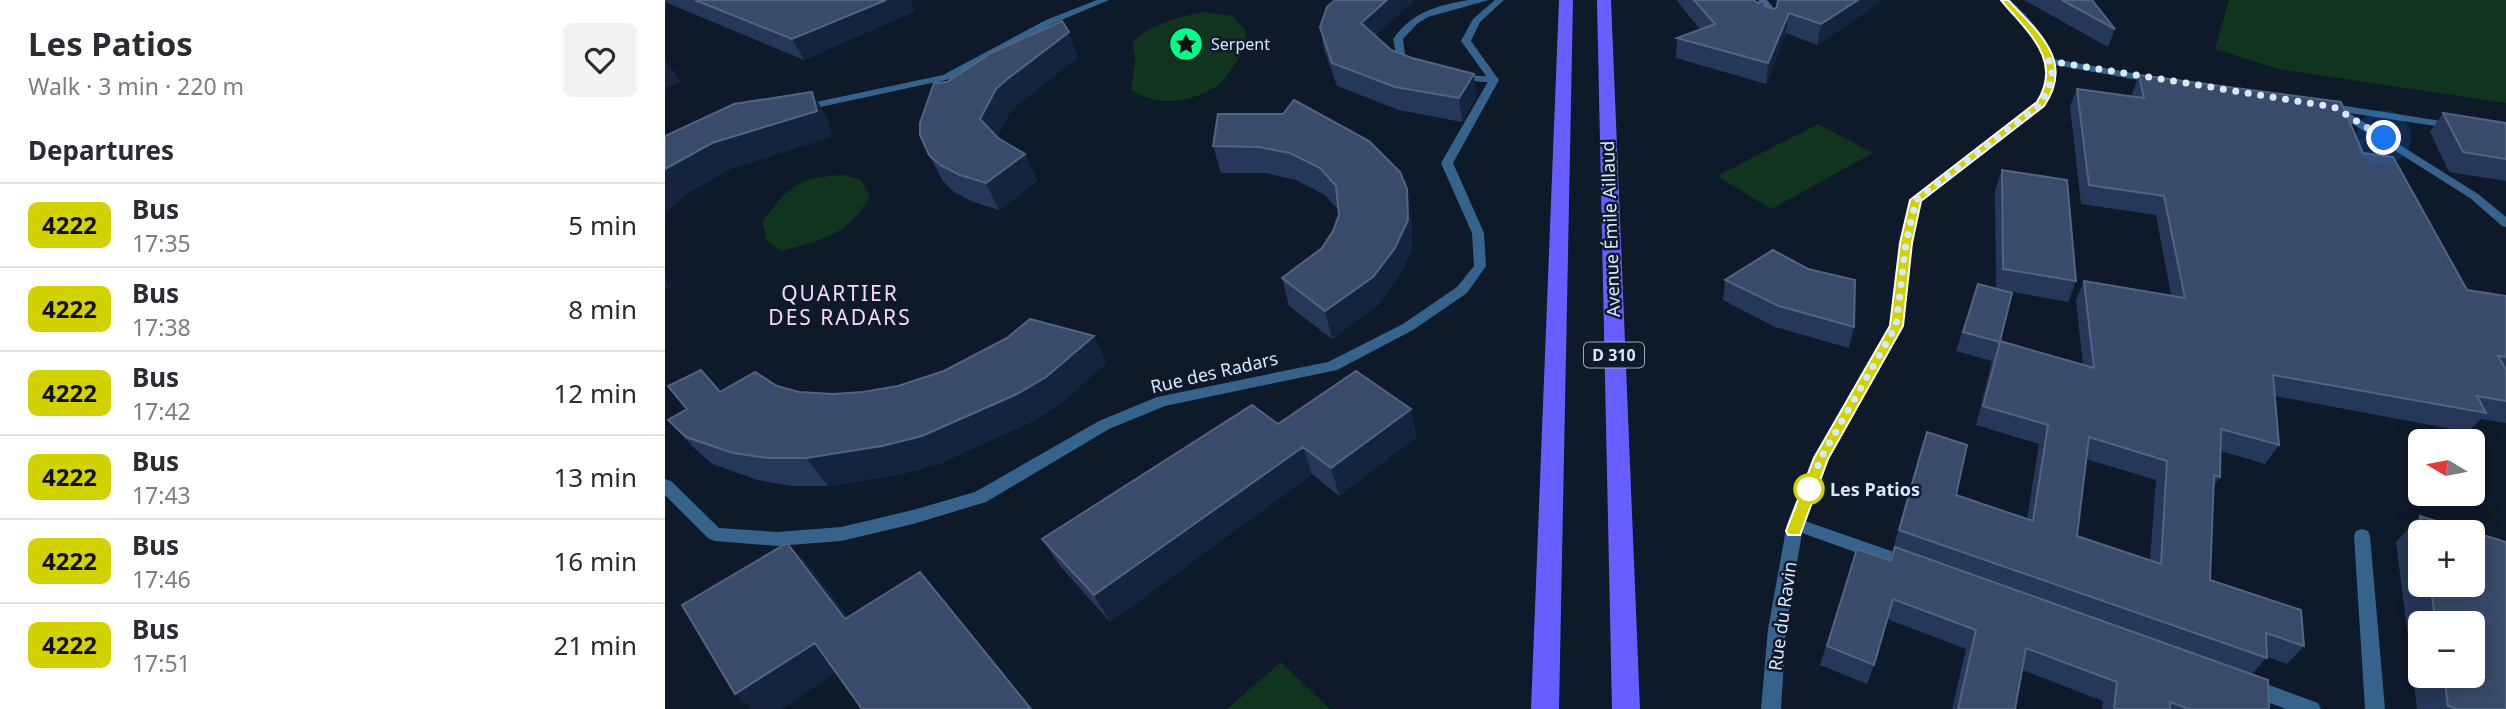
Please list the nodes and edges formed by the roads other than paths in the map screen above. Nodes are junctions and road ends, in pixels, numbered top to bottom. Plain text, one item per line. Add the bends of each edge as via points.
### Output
1 (1105, 0) edge
2 (1485, 0) edge
3 (1500, 0) edge
4 (1566, 0) edge
5 (1604, 0) edge
6 (1762, 0) edge
7 (2005, 0) edge
8 (1769, 25) edge
9 (2049, 61) junction
10 (1423, 69) edge
11 (1442, 76) edge
12 (1494, 80) junction
13 (2169, 82) edge
14 (2309, 104) edge
15 (2334, 107) junction
16 (790, 111) edge
17 (2471, 128) edge
18 (2506, 223) edge
19 (665, 485) edge
20 (1795, 524) junction
21 (2362, 536) dead end
22 (1924, 570) edge
23 (2234, 681) edge
24 (1545, 709) edge
25 (1626, 709) edge
26 (1771, 709) edge
27 (2311, 709) edge
28 (2375, 709) edge

1 - 16 street via 1049,22 946,78
2 - 10 street via 1430,12 1403,30 1398,39 1400,56
3 - 12 street via 1476,21 1466,41
4 - 24 main road
5 - 25 main road, Avenue Émile Aillaud / D 310
6 - 8 street via 1768,7
7 - 9 street via 2039,38
9 - 13 street
9 - 20 street, Rue du Ravin via 2053,77 2041,104 1916,200 1896,326 1821,458
11 - 12 street
12 - 19 street, Rue des Radars via 1447,163 1478,233 1480,266 1462,290 1408,327 1332,366 1162,401 1104,425 980,497 841,534 777,539 715,534
14 - 15 street
15 - 17 street
15 - 18 street via 2475,196
20 - 22 street
20 - 26 street, Rue du Ravin via 1777,629
21 - 28 street
23 - 27 street

